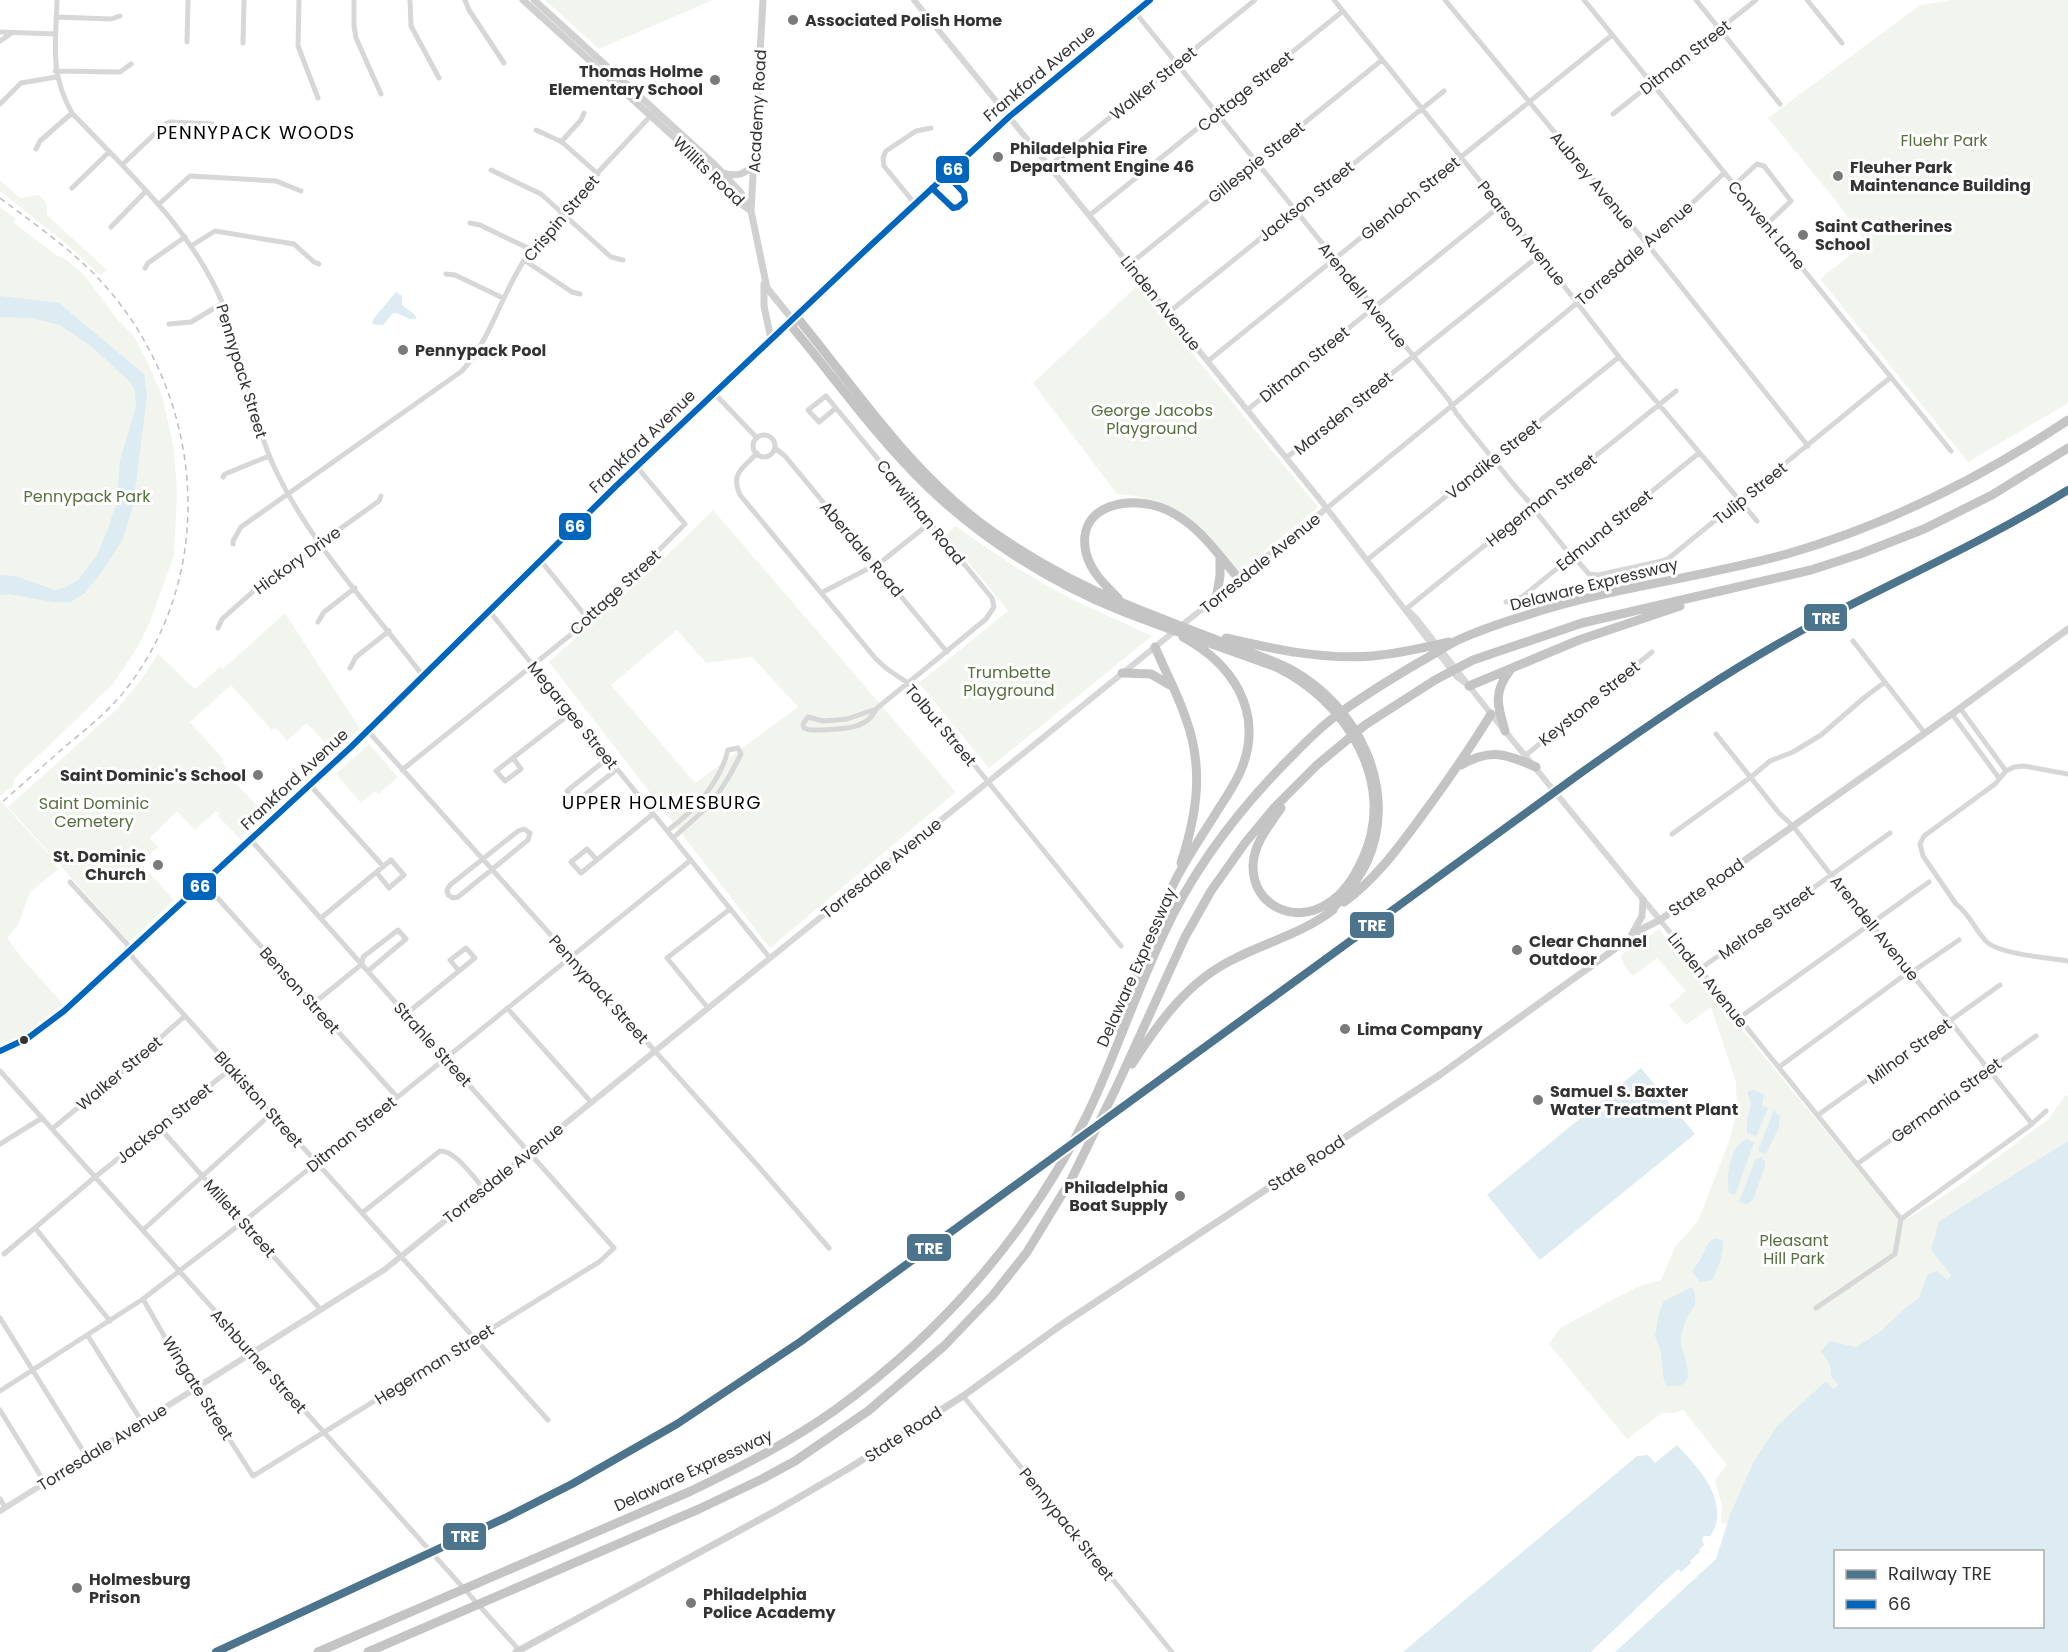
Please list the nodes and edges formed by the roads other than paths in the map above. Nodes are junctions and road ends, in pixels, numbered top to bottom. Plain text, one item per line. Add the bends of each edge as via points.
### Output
1 (57, 0) edge
2 (188, 0) edge
3 (244, 0) edge
4 (299, 0) edge
5 (354, 0) edge
6 (410, 0) edge
7 (465, 0) edge
8 (523, 0) edge
9 (534, 0) edge
10 (763, 0) edge
11 (914, 0) edge
12 (1150, 0) edge
13 (1255, 0) edge
14 (1334, 0) edge
15 (1445, 0) edge
16 (1584, 0) edge
17 (1696, 0) edge
18 (1756, 0) edge
19 (1807, 0) edge
20 (1343, 11) junction
21 (1135, 12) junction
22 (120, 16) dead end
23 (57, 17) junction
24 (1720, 29) junction
25 (0, 32) edge
26 (12, 33) junction
27 (56, 34) junction
28 (1611, 36) junction
29 (0, 41) edge
30 (187, 42) dead end
31 (243, 43) dead end
32 (1842, 43) dead end
33 (1382, 60) junction
34 (504, 63) dead end
35 (1176, 63) junction
36 (131, 64) dead end
37 (56, 74) junction
38 (440, 78) dead end
39 (1652, 82) junction
40 (1444, 91) dead end
41 (381, 94) dead end
42 (318, 98) dead end
43 (1528, 102) junction
44 (0, 104) edge
45 (1780, 104) dead end
46 (1421, 109) junction
47 (72, 113) junction
48 (584, 113) dead end
49 (653, 113) junction
50 (1217, 113) junction
51 (1613, 114) dead end
52 (1010, 116) junction
53 (212, 123) dead end
54 (931, 128) dead end
55 (536, 130) dead end
56 (561, 142) junction
57 (36, 149) dead end
58 (109, 152) junction
59 (1461, 157) junction
60 (1256, 162) junction
61 (754, 163) junction
62 (122, 165) junction
63 (1050, 166) junction
64 (491, 170) dead end
65 (723, 173) junction
66 (1724, 173) junction
67 (598, 174) junction
68 (1734, 185) junction
69 (72, 188) dead end
70 (146, 191) junction
71 (301, 191) dead end
72 (159, 204) junction
73 (915, 204) junction
74 (1500, 206) junction
75 (1295, 210) junction
76 (751, 211) junction
77 (562, 213) junction
78 (1090, 215) junction
79 (470, 223) dead end
80 (1767, 224) junction
81 (111, 227) dead end
82 (185, 237) junction
83 (1648, 245) junction
84 (191, 246) junction
85 (532, 250) junction
86 (1540, 255) junction
87 (1335, 259) junction
88 (525, 260) junction
89 (622, 260) dead end
90 (319, 264) dead end
91 (1130, 264) junction
92 (145, 268) dead end
93 (446, 274) dead end
94 (765, 278) junction
95 (580, 294) dead end
96 (503, 297) junction
97 (223, 303) junction
98 (1578, 303) junction
99 (1374, 308) junction
100 (1168, 312) junction
101 (792, 319) junction
102 (169, 324) dead end
103 (771, 339) junction
104 (1413, 356) junction
105 (1619, 357) junction
106 (1208, 361) junction
107 (1892, 377) junction
108 (1676, 391) dead end
109 (714, 393) junction
110 (1660, 404) junction
111 (1452, 407) junction
112 (836, 408) junction
113 (1247, 410) junction
114 (2068, 420) edge
115 (757, 438) junction
116 (1808, 446) junction
117 (775, 448) junction
118 (2068, 448) edge
119 (1951, 451) dead end
120 (757, 453) junction
121 (1700, 453) junction
122 (269, 456) junction
123 (1286, 458) junction
124 (1493, 459) junction
125 (637, 467) junction
126 (223, 477) dead end
127 (289, 494) junction
128 (381, 496) dead end
129 (1739, 502) junction
130 (1532, 507) junction
131 (1327, 508) junction
132 (1757, 522) dead end
133 (930, 523) junction
134 (320, 543) junction
135 (233, 544) dead end
136 (1220, 557) junction
137 (1572, 557) junction
138 (1367, 560) junction
139 (541, 561) junction
140 (875, 565) junction
141 (1591, 575) joint
142 (1239, 579) junction
143 (355, 588) junction
144 (1732, 588) junction
145 (820, 593) junction
146 (1213, 601) junction
147 (1506, 602) dead end
148 (1124, 603) junction
149 (1406, 609) junction
150 (490, 612) junction
151 (589, 620) junction
152 (1151, 621) junction
153 (318, 622) dead end
154 (218, 628) dead end
155 (2068, 629) edge
156 (389, 631) junction
157 (1197, 631) junction
158 (1457, 640) junction
159 (1853, 641) dead end
160 (1156, 646) junction
161 (947, 651) junction
162 (1652, 652) dead end
163 (532, 664) junction
164 (350, 668) dead end
165 (1511, 669) junction
166 (1122, 673) junction
167 (424, 677) junction
168 (1885, 682) junction
169 (908, 683) junction
170 (1171, 686) junction
171 (1469, 686) junction
172 (1329, 701) junction
173 (1960, 708) junction
174 (876, 709) junction
175 (571, 712) junction
176 (1491, 714) junction
177 (1952, 714) junction
178 (368, 731) junction
179 (1505, 731) junction
180 (1924, 732) junction
181 (1716, 734) dead end
182 (1365, 754) junction
183 (1526, 755) junction
184 (513, 758) junction
185 (608, 758) junction
186 (1459, 766) junction
187 (1536, 767) junction
188 (617, 769) junction
189 (402, 770) junction
190 (2007, 771) junction
191 (2068, 774) edge
192 (1751, 777) junction
193 (2000, 778) junction
194 (988, 781) junction
195 (310, 785) junction
196 (1293, 788) junction
197 (653, 814) junction
198 (1793, 826) junction
199 (667, 831) junction
200 (1890, 833) dead end
201 (1672, 834) dead end
202 (673, 838) junction
203 (250, 840) junction
204 (482, 859) junction
205 (597, 860) junction
206 (691, 860) junction
207 (383, 866) junction
208 (492, 869) junction
209 (377, 873) junction
210 (1831, 875) junction
211 (1176, 880) junction
212 (70, 882) dead end
213 (1929, 882) dead end
214 (204, 883) junction
215 (1643, 900) junction
216 (730, 909) junction
217 (1329, 913) junction
218 (321, 918) junction
219 (1660, 920) junction
220 (1870, 924) junction
221 (1630, 938) junction
222 (1959, 940) dead end
223 (1121, 946) dead end
224 (129, 951) junction
225 (570, 957) junction
226 (770, 958) junction
227 (2068, 961) edge
228 (362, 964) junction
229 (1700, 969) junction
230 (368, 971) junction
231 (459, 971) junction
232 (1910, 971) junction
233 (2000, 985) dead end
234 (313, 1004) junction
235 (507, 1008) junction
236 (708, 1008) junction
237 (406, 1014) junction
238 (185, 1016) junction
239 (1739, 1018) junction
240 (1950, 1020) junction
241 (2036, 1036) dead end
242 (0, 1051) edge
243 (654, 1052) junction
244 (446, 1058) junction
245 (1779, 1067) junction
246 (232, 1068) junction
247 (1989, 1070) junction
248 (0, 1071) edge
249 (1114, 1092) junction
250 (397, 1097) junction
251 (591, 1102) junction
252 (1090, 1108) junction
253 (2046, 1111) dead end
254 (272, 1113) junction
255 (1818, 1115) junction
256 (42, 1118) junction
257 (2032, 1124) junction
258 (159, 1127) junction
259 (52, 1129) junction
260 (0, 1144) edge
261 (529, 1152) junction
262 (316, 1162) junction
263 (1857, 1164) junction
264 (202, 1176) junction
265 (95, 1177) junction
266 (484, 1189) junction
267 (362, 1213) junction
268 (1901, 1219) junction
269 (243, 1222) junction
270 (36, 1229) junction
271 (143, 1230) junction
272 (614, 1248) joint
273 (830, 1248) dead end
274 (4, 1254) dead end
275 (401, 1256) junction
276 (179, 1271) junction
277 (143, 1299) junction
278 (1816, 1308) dead end
279 (321, 1310) junction
280 (0, 1318) edge
281 (110, 1321) junction
282 (87, 1336) junction
283 (475, 1339) junction
284 (252, 1353) junction
285 (32, 1370) junction
286 (198, 1387) junction
287 (0, 1391) edge
288 (963, 1396) junction
289 (0, 1410) edge
290 (548, 1420) dead end
291 (142, 1422) junction
292 (324, 1433) junction
293 (87, 1457) junction
294 (253, 1475) joint
295 (45, 1483) junction
296 (0, 1499) edge
297 (3, 1509) edge
298 (517, 1651) edge
299 (318, 1652) edge
300 (369, 1652) edge
301 (1173, 1652) edge

1 - 23 street, Pennypack Street
2 - 30 street
3 - 31 street
4 - 42 street via 298,46
5 - 41 street via 356,38
6 - 38 street via 411,26
7 - 34 street
8 - 49 main road, Willits Road
9 - 49 main road, Willits Road
10 - 61 main road, Academy Road
11 - 52 street, Linden Avenue
12 - 21 main road, Frankford Avenue
13 - 35 street, Walker Street
14 - 20 street, Pearson Avenue
15 - 43 street, Aubrey Avenue
16 - 28 street, Convent Lane
17 - 24 street
18 - 24 street, Ditman Street
19 - 32 street
20 - 33 street, Pearson Avenue
20 - 50 street, Cottage Street
21 - 35 street, Arendell Avenue
21 - 52 main road, Frankford Avenue
22 - 23 street
23 - 27 street, Pennypack Street
24 - 39 street, Ditman Street
24 - 45 street
25 - 26 street
26 - 27 street
26 - 29 street
27 - 37 street, Pennypack Street
28 - 39 street, Convent Lane
28 - 43 street, Glenloch Street
33 - 46 street, Pearson Avenue
33 - 60 street, Gillespie Street
35 - 50 street, Arendell Avenue
35 - 63 street, Walker Street
36 - 37 street via 120,72
37 - 44 street via 21,83
37 - 47 street, Pennypack Street
39 - 51 street, Ditman Street
39 - 66 street, Convent Lane
40 - 46 street, Jackson Street
43 - 59 street, Glenloch Street
43 - 83 street, Aubrey Avenue
46 - 59 street, Pearson Avenue
46 - 75 street, Jackson Street
47 - 57 street
47 - 58 street, Pennypack Street
48 - 56 street
49 - 65 main road, Willits Road
49 - 67 street, Crispin Street
49 - 76 main road, Willits Road
50 - 60 street, Arendell Avenue
50 - 78 street, Cottage Street
52 - 63 street, Linden Avenue
52 - 73 main road, Frankford Avenue
53 - 62 street via 165,124
54 - 73 street via 922,128 909,136 886,151 883,158 884,166
55 - 56 street
56 - 67 street
58 - 62 street, Pennypack Street
58 - 69 street
59 - 74 street, Pearson Avenue
59 - 87 street, Glenloch Street
60 - 75 street, Arendell Avenue
60 - 91 street, Gillespie Street
61 - 65 main road via 742,174
61 - 76 main road, Academy Road
62 - 70 street, Pennypack Street
63 - 78 street, Linden Avenue
64 - 77 street via 536,191
65 - 76 main road, Willits Road
66 - 68 street, Convent Lane
66 - 83 street, Torresdale Avenue
67 - 77 street, Crispin Street
68 - 80 street, Convent Lane
68 - 80 street via 1757,164 1764,166 1791,201
70 - 72 street, Pennypack Street
70 - 81 street
71 - 72 street via 276,181 190,176
72 - 82 street, Pennypack Street
73 - 101 main road, Frankford Avenue
74 - 86 street, Pearson Avenue
74 - 99 street, Ditman Street
75 - 87 street, Arendell Avenue
75 - 100 street, Jackson Street
76 - 94 main road, Academy Road
77 - 85 street, Crispin Street
77 - 89 street via 611,257
78 - 91 street, Linden Avenue
79 - 85 street
80 - 107 street, Convent Lane
82 - 84 street, Pennypack Street
82 - 92 street
83 - 98 street, Torresdale Avenue
83 - 116 street, Aubrey Avenue
84 - 90 street via 215,231 294,244
84 - 97 street, Pennypack Street
85 - 88 street, Crispin Street
86 - 98 street, Pearson Avenue
86 - 104 street, Marsden Street
87 - 99 street, Arendell Avenue
87 - 106 street, Glenloch Street
88 - 95 street
88 - 96 street, Crispin Street
91 - 100 street, Linden Avenue
93 - 96 street
94 - 101 main road, Academy Road via 772,295
94 - 103 main road via 764,306
96 - 127 street, Crispin Street via 481,347 462,371
97 - 102 street via 191,322
97 - 122 street, Pennypack Street
98 - 105 street, Pearson Avenue
98 - 111 street, Torresdale Avenue
99 - 104 street, Arendell Avenue
99 - 113 street, Ditman Street
100 - 106 street, Linden Avenue
101 - 103 main road, Frankford Avenue
101 - 148 highway via 800,321 907,455 962,508 1041,562
101 - 152 highway via 793,328 889,445 958,513 1054,578
103 - 109 main road, Frankford Avenue
104 - 111 street, Arendell Avenue
104 - 123 street, Marsden Street
105 - 110 street, Pearson Avenue
105 - 124 street, Vandike Street
106 - 113 street, Linden Avenue
107 - 116 street, Tulip Street
107 - 119 street, Convent Lane
108 - 110 street, Hegerman Street
109 - 115 street
109 - 125 main road, Frankford Avenue
110 - 121 street, Pearson Avenue
110 - 130 street, Hegerman Street
111 - 124 street, Arendell Avenue
111 - 131 street, Torresdale Avenue
112 - 112 street via 819,422 808,410 826,396
112 - 133 street, Carwithan Road
113 - 123 street, Linden Avenue
114 - 158 highway, Delaware Expressway via 2013,457 1929,500 1854,532 1784,555 1572,602
115 - 117 street via 771,437
115 - 120 street
116 - 129 street, Tulip Street
117 - 120 street via 767,456
117 - 140 street, Aberdale Road
118 - 144 highway, Delaware Expressway via 1992,495 1924,529 1819,567
120 - 145 street, Tolbut Street via 738,475 740,495
121 - 129 street, Pearson Avenue
121 - 137 street, Edmund Street
122 - 126 street
122 - 127 street, Pennypack Street
123 - 131 street, Linden Avenue
124 - 130 street, Arendell Avenue
124 - 138 street, Vandike Street
125 - 139 main road, Frankford Avenue
125 - 151 street, Cottage Street via 685,524
127 - 134 street, Pennypack Street
127 - 135 street, Crispin Street via 241,527
128 - 134 street, Hickory Drive
129 - 132 street, Pearson Avenue
129 - 141 street, Tulip Street via 1669,558
130 - 137 street, Arendell Avenue
130 - 149 street, Hegerman Street
131 - 138 street, Linden Avenue
131 - 142 street, Torresdale Avenue
133 - 140 street
133 - 161 street, Carwithan Road via 992,598 994,607 986,619
134 - 143 street, Pennypack Street
134 - 154 street, Hickory Drive via 257,588 222,619
136 - 142 highway
136 - 146 highway
136 - 148 highway via 1195,528 1164,508 1133,501 1106,507 1089,526 1086,554 1100,580
137 - 141 street, Arendell Avenue
137 - 147 street, Edmund Street via 1522,597
138 - 149 street, Linden Avenue
139 - 150 main road, Frankford Avenue
139 - 151 street
140 - 145 street
140 - 161 street, Aberdale Road
142 - 146 street, Torresdale Avenue
143 - 153 street via 324,612
143 - 156 street, Pennypack Street
144 - 165 highway via 1600,632
144 - 196 highway, Delaware Expressway via 1582,623 1473,660 1365,725
145 - 169 street, Tolbut Street via 876,659
146 - 160 street, Torresdale Avenue
148 - 157 highway
149 - 171 street, Linden Avenue
150 - 163 street, Megargee Street
150 - 167 main road, Frankford Avenue
151 - 163 street, Cottage Street
152 - 172 highway via 1276,667
152 - 211 highway via 1213,656 1233,678 1247,715 1248,748 1243,766
155 - 173 main road, State Road
156 - 164 street via 356,657
156 - 167 street, Pennypack Street
157 - 158 highway via 1278,649 1346,657 1396,654
157 - 172 highway via 1292,670
158 - 252 highway, Delaware Expressway via 1332,719 1273,775 1225,830 1173,914
159 - 168 street
160 - 166 street, Torresdale Avenue
160 - 170 highway
161 - 169 street
162 - 183 street, Keystone Street
163 - 175 street, Megargee Street
163 - 189 street, Cottage Street
165 - 171 highway
165 - 179 highway via 1500,683 1498,693
166 - 170 highway via 1151,674
166 - 194 street, Torresdale Avenue
167 - 178 main road, Frankford Avenue
168 - 180 street
168 - 192 street via 1821,735 1773,759
169 - 174 street
169 - 194 street, Tolbut Street
170 - 211 highway via 1189,726 1197,773 1194,818
171 - 176 street, Linden Avenue
172 - 182 highway via 1354,728
173 - 177 main road, State Road
173 - 190 street
174 - 174 street via 847,719 823,721 808,717 803,724 811,731 847,728 870,719
175 - 184 street
175 - 185 street, Megargee Street
176 - 179 street, Linden Avenue
176 - 186 highway
177 - 180 main road, State Road
177 - 193 street
178 - 189 street, Pennypack Street
178 - 195 main road, Frankford Avenue
179 - 183 street, Linden Avenue
180 - 198 main road, State Road
181 - 192 street, Arendell Avenue
182 - 196 highway via 1374,802 1366,853 1338,896 1305,914 1289,913 1266,900 1258,889 1254,872 1257,848
182 - 217 highway via 1377,786 1373,844 1358,877
183 - 187 street, Linden Avenue
184 - 184 street via 520,769 505,781 496,771
185 - 188 street, Megargee Street
185 - 188 street via 567,791 576,802
186 - 187 highway via 1478,756 1496,753
186 - 217 highway via 1389,860
187 - 215 street, Linden Avenue
188 - 197 street, Megargee Street
189 - 204 street, Pennypack Street
190 - 191 street via 2024,766
190 - 193 street
192 - 198 street, Arendell Avenue
192 - 201 street
193 - 227 street via 1924,836 1920,850 1956,904 1991,946
194 - 223 street, Tolbut Street
194 - 226 street, Torresdale Avenue
195 - 203 main road, Frankford Avenue
195 - 207 street
196 - 249 highway, Delaware Expressway via 1245,843 1211,891 1185,937
197 - 199 street, Megargee Street
197 - 205 street
198 - 210 street, Arendell Avenue
198 - 219 main road, State Road
199 - 202 street, Megargee Street
199 - 202 street via 706,794 728,750 738,748 741,754 712,802
200 - 210 street, Melrose Street
202 - 206 street, Megargee Street
203 - 214 main road, Frankford Avenue
203 - 218 street, Strahle Street
204 - 208 street, Pennypack Street
204 - 208 street via 448,887 448,895 458,897
204 - 208 street via 520,830 529,831 528,840
205 - 205 street via 587,849 571,862 582,873
206 - 216 street, Megargee Street
206 - 225 street, Ditman Street
207 - 209 street
207 - 209 street via 391,860 404,875 389,888
208 - 225 street, Pennypack Street
209 - 218 street
210 - 220 street, Arendell Avenue
210 - 229 street, Melrose Street
211 - 252 highway
212 - 224 street, Blakiston Street via 127,944
213 - 220 street
214 - 224 main road, Frankford Avenue
214 - 234 street, Benson Street
215 - 219 street, Linden Avenue
215 - 221 main road via 1643,912
216 - 226 street, Megargee Street
216 - 236 street via 667,958
217 - 249 highway via 1288,936 1232,959 1200,980 1157,1026
218 - 228 street, Strahle Street
219 - 221 main road, State Road
219 - 229 street, Linden Avenue
220 - 232 street, Arendell Avenue
220 - 239 street
221 - 288 main road, State Road via 1441,1074 1061,1325
222 - 232 street
224 - 238 street, Blakiston Street
224 - 242 main road, Frankford Avenue via 52,1021
225 - 235 street, Ditman Street
225 - 243 street, Pennypack Street
226 - 236 street, Torresdale Avenue
228 - 230 street, Strahle Street
228 - 230 street via 363,957 398,930 406,939
228 - 234 street
229 - 239 street, Linden Avenue
230 - 237 street, Strahle Street
231 - 231 street via 475,958 466,948 450,960
231 - 237 street
232 - 240 street, Arendell Avenue
232 - 245 street
233 - 240 street, Milnor Street
234 - 250 street, Benson Street
235 - 244 street, Ditman Street
235 - 251 street
236 - 243 street, Torresdale Avenue
237 - 244 street, Strahle Street
238 - 246 street, Blakiston Street
238 - 259 street, Walker Street
239 - 245 street, Linden Avenue
240 - 247 street, Arendell Avenue
240 - 255 street, Milnor Street
241 - 247 street, Germania Street
243 - 251 street, Torresdale Avenue
243 - 273 street, Pennypack Street
244 - 250 street, Ditman Street
244 - 261 street, Strahle Street
245 - 255 street, Linden Avenue
246 - 254 street, Blakiston Street
246 - 258 street, Jackson Street
247 - 257 street, Arendell Avenue
247 - 263 street, Germania Street
248 - 256 street, Ashburner Street
249 - 300 highway, Delaware Expressway via 1072,1178 1027,1252 993,1294 904,1382 836,1434 730,1495
250 - 262 street, Ditman Street
251 - 261 street, Torresdale Avenue
252 - 299 highway, Delaware Expressway via 1035,1204 993,1264 916,1344 836,1409 793,1437 691,1491
253 - 257 street
254 - 262 street, Blakiston Street
254 - 264 street
255 - 263 street, Linden Avenue
256 - 259 street, Ashburner Street
256 - 260 street
257 - 268 street
258 - 264 street, Millett Street
258 - 265 street, Jackson Street
259 - 265 street, Ashburner Street
261 - 266 street, Torresdale Avenue
261 - 272 street, Strahle Street
262 - 267 street, Blakiston Street
262 - 269 street, Ditman Street
263 - 268 street, Linden Avenue
264 - 269 street, Millett Street
264 - 271 street
265 - 270 street
265 - 271 street, Ashburner Street
266 - 267 street via 451,1153 444,1151 436,1153
266 - 275 street, Torresdale Avenue
267 - 275 street, Blakiston Street
268 - 278 street via 1895,1254
269 - 276 street, Ditman Street
269 - 279 street, Millett Street
270 - 274 street
270 - 281 street
271 - 276 street, Ashburner Street
272 - 283 street, Hegerman Street via 599,1262
275 - 279 street, Torresdale Avenue
275 - 283 street, Blakiston Street
276 - 277 street, Ditman Street
276 - 284 street, Ashburner Street
277 - 281 street, Ditman Street
277 - 286 street, Wingate Street
279 - 284 street, Torresdale Avenue
280 - 285 street
281 - 282 street, Ditman Street
282 - 285 street, Ditman Street
282 - 291 street
283 - 290 street, Blakiston Street
283 - 292 street, Hegerman Street
284 - 286 street, Torresdale Avenue
284 - 292 street, Ashburner Street
285 - 287 street, Ditman Street
285 - 293 street
286 - 291 street, Torresdale Avenue
286 - 294 street, Wingate Street
288 - 298 main road, State Road via 779,1509
288 - 301 street, Pennypack Street
289 - 295 street
291 - 293 street, Torresdale Avenue
292 - 294 street, Hegerman Street
292 - 298 street, Ashburner Street
293 - 295 street, Torresdale Avenue
295 - 297 street, Torresdale Avenue
296 - 297 street

